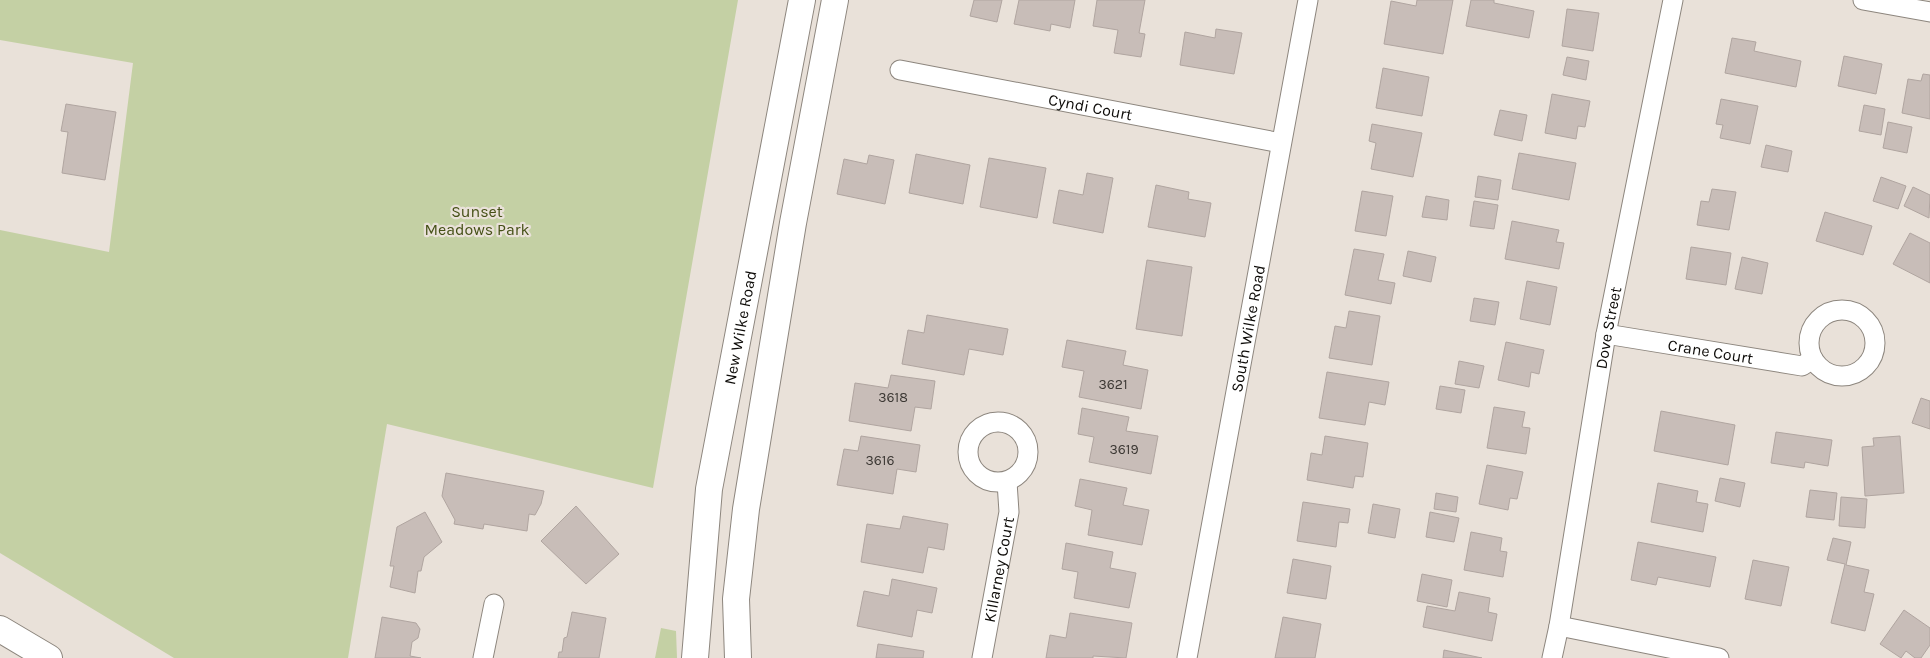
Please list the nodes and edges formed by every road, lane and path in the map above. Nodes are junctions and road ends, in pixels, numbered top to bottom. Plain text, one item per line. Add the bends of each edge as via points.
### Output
1 (802, 0) edge
2 (835, 0) edge
3 (1308, 0) edge
4 (1673, 0) edge
5 (1863, 0) edge
6 (1930, 12) edge
7 (900, 70) dead end
8 (1281, 143) junction
9 (1606, 334) junction
10 (1813, 360) dead end
11 (1007, 482) dead end
12 (494, 604) dead end
13 (1559, 626) junction
14 (0, 629) edge
15 (49, 658) edge
16 (483, 658) edge
17 (695, 658) edge
18 (738, 658) edge
19 (982, 658) edge
20 (1187, 658) edge
21 (1552, 658) edge
22 (1720, 658) edge

1 - 17 main road, New Wilke Road via 709,489
2 - 18 main road, New Wilke Road via 793,223 746,510 736,599
3 - 8 street, South Wilke Road
4 - 9 street, Dove Street
5 - 6 street
7 - 8 street, Cyndi Court
8 - 20 street, South Wilke Road
9 - 10 street, Crane Court via 1802,366
9 - 13 street, Dove Street
11 - 19 street, Killarney Court via 1009,512
12 - 16 street
13 - 21 street, Dove Street
13 - 22 street
14 - 15 main road

